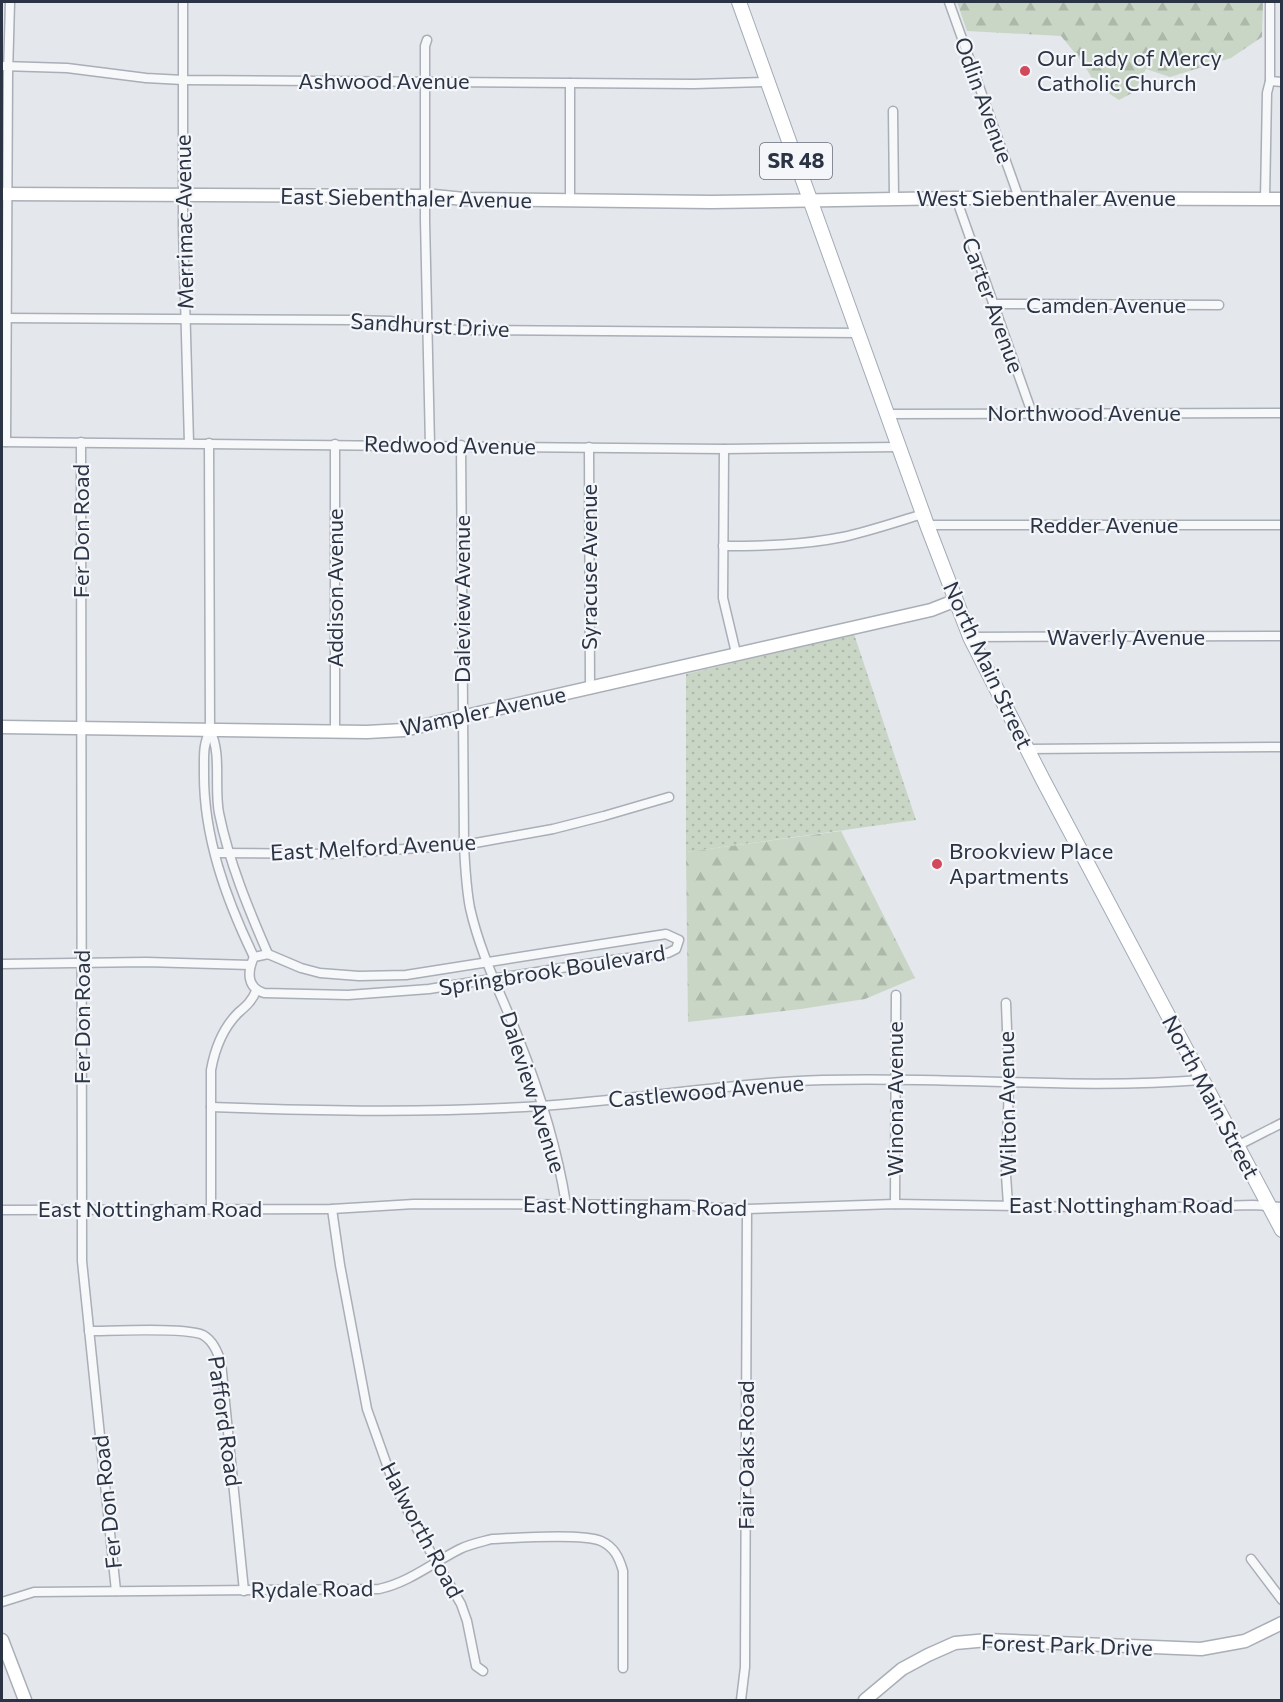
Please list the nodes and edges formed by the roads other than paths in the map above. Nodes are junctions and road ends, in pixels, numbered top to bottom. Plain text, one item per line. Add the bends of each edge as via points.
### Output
1 (10, 2) edge
2 (183, 2) edge
3 (739, 2) edge
4 (949, 2) edge
5 (1270, 2) edge
6 (427, 40) dead end
7 (5, 66) edge
8 (183, 80) junction
9 (426, 81) junction
10 (1270, 81) junction
11 (570, 82) junction
12 (768, 82) junction
13 (1281, 82) edge
14 (893, 111) dead end
15 (5, 194) edge
16 (183, 195) junction
17 (425, 196) junction
18 (894, 198) junction
19 (956, 198) junction
20 (1019, 198) junction
21 (1265, 198) junction
22 (1281, 199) edge
23 (810, 200) junction
24 (570, 201) junction
25 (993, 304) junction
26 (1219, 305) dead end
27 (4, 318) edge
28 (186, 320) junction
29 (427, 328) junction
30 (859, 333) junction
31 (1032, 413) junction
32 (1281, 413) edge
33 (887, 414) junction
34 (4, 442) edge
35 (81, 442) junction
36 (189, 443) junction
37 (209, 443) junction
38 (335, 444) junction
39 (430, 445) junction
40 (461, 445) junction
41 (589, 447) junction
42 (899, 447) junction
43 (723, 449) junction
44 (925, 520) junction
45 (1281, 525) edge
46 (723, 546) junction
47 (954, 601) junction
48 (1281, 636) edge
49 (970, 637) junction
50 (736, 653) junction
51 (591, 688) junction
52 (463, 717) junction
53 (2, 727) edge
54 (82, 728) junction
55 (210, 731) junction
56 (335, 732) junction
57 (1281, 747) edge
58 (1027, 749) junction
59 (669, 797) dead end
60 (464, 845) junction
61 (229, 852) junction
62 (215, 853) junction
63 (268, 954) junction
64 (252, 961) junction
65 (487, 962) junction
66 (82, 963) junction
67 (2, 964) edge
68 (494, 980) junction
69 (256, 991) junction
70 (896, 995) dead end
71 (1006, 1003) dead end
72 (896, 1079) junction
73 (1202, 1080) junction
74 (1009, 1083) junction
75 (542, 1106) junction
76 (211, 1107) junction
77 (1281, 1124) edge
78 (1237, 1146) junction
79 (566, 1204) junction
80 (895, 1204) junction
81 (1008, 1205) junction
82 (1275, 1207) edge
83 (211, 1209) junction
84 (332, 1209) junction
85 (747, 1209) junction
86 (2, 1210) edge
87 (82, 1210) junction
88 (1281, 1230) edge
89 (89, 1331) junction
90 (1251, 1559) dead end
91 (437, 1563) junction
92 (116, 1591) junction
93 (244, 1591) junction
94 (1281, 1600) edge
95 (2, 1602) edge
96 (1281, 1623) edge
97 (2, 1640) edge
98 (623, 1668) dead end
99 (483, 1671) dead end
100 (25, 1701) edge
101 (741, 1701) edge
102 (865, 1701) edge

1 - 7 street
2 - 8 street, Merrimac Avenue
3 - 12 main road, North Main Street / SR 48
4 - 20 street, Odlin Avenue
5 - 10 street
6 - 9 street
7 - 8 street, Ashwood Avenue
7 - 15 street
8 - 9 street, Ashwood Avenue
8 - 16 street, Merrimac Avenue
9 - 11 street, Ashwood Avenue
9 - 17 street
10 - 13 street
10 - 21 street
11 - 12 street, Ashwood Avenue
11 - 24 street
12 - 23 main road, North Main Street / SR 48
14 - 18 street
15 - 16 street, East Siebenthaler Avenue
15 - 27 street
16 - 17 street, East Siebenthaler Avenue
16 - 28 street, Merrimac Avenue
17 - 24 street, East Siebenthaler Avenue
17 - 29 street
18 - 19 street, West Siebenthaler Avenue
18 - 23 street, West Siebenthaler Avenue
19 - 20 street, West Siebenthaler Avenue
19 - 25 street, Carter Avenue
20 - 21 street, West Siebenthaler Avenue
21 - 22 street, West Siebenthaler Avenue
23 - 24 street, East Siebenthaler Avenue
23 - 30 main road, North Main Street / SR 48
25 - 26 street, Camden Avenue
25 - 31 street, Carter Avenue
27 - 28 street, Sandhurst Drive
27 - 34 street
28 - 29 street, Sandhurst Drive via 390,321
28 - 36 street, Merrimac Avenue
29 - 30 street, Sandhurst Drive
29 - 39 street
30 - 33 main road, North Main Street / SR 48
31 - 32 street, Northwood Avenue
31 - 33 street, Northwood Avenue
33 - 42 main road, North Main Street / SR 48
34 - 35 street, Redwood Avenue
35 - 36 street, Redwood Avenue
35 - 54 street, Fer Don Road
36 - 37 street, Redwood Avenue
37 - 38 street, Redwood Avenue
37 - 55 street
38 - 39 street, Redwood Avenue
38 - 56 street, Addison Avenue
39 - 40 street, Redwood Avenue
40 - 41 street, Redwood Avenue
40 - 52 street, Daleview Avenue
41 - 43 street, Redwood Avenue
41 - 51 street, Syracuse Avenue
42 - 43 street, Redwood Avenue
42 - 44 main road, North Main Street / SR 48
43 - 46 street
44 - 45 street, Redder Avenue
44 - 46 street, Redder Avenue via 825,540
44 - 47 main road, North Main Street / SR 48
46 - 50 street via 723,598
47 - 49 main road, North Main Street / SR 48
47 - 50 street, Wampler Avenue via 931,610
48 - 49 street, Waverly Avenue
49 - 58 main road, North Main Street / SR 48
50 - 51 street, Wampler Avenue
51 - 52 street, Wampler Avenue
52 - 56 street, Wampler Avenue via 404,730
52 - 60 street, Daleview Avenue
53 - 54 street, Wampler Avenue
54 - 55 street, Wampler Avenue
54 - 66 street, Fer Don Road
55 - 56 street, Wampler Avenue
55 - 61 street via 215,740 216,799
55 - 62 street via 204,742 204,797
57 - 58 street
58 - 73 main road, North Main Street / SR 48
59 - 60 street, East Melford Avenue via 553,829
60 - 61 street, East Melford Avenue via 331,854
60 - 65 street, Daleview Avenue via 470,906
61 - 62 street, East Melford Avenue
61 - 63 street
62 - 64 street
63 - 64 street
63 - 65 street, Springbrook Boulevard via 320,973 359,976 406,975
64 - 66 street
64 - 69 street via 251,984
65 - 68 street, Daleview Avenue
65 - 68 street, Springbrook Boulevard via 653,935 666,934 679,940 676,949 668,953
66 - 67 street
66 - 87 street, Fer Don Road
68 - 69 street, Springbrook Boulevard via 381,993
68 - 75 street, Daleview Avenue
69 - 76 street via 218,1043 211,1070
70 - 72 street, Winona Avenue
71 - 74 street, Wilton Avenue
72 - 74 street, Castlewood Avenue
72 - 75 street, Castlewood Avenue via 773,1083
72 - 80 street, Winona Avenue
73 - 74 street, Castlewood Avenue
73 - 78 main road, North Main Street / SR 48
74 - 81 street, Wilton Avenue
75 - 76 street, Castlewood Avenue via 373,1112
75 - 79 street, Daleview Avenue
76 - 83 street
77 - 78 street
78 - 82 main road, North Main Street / SR 48
79 - 84 street, East Nottingham Road via 414,1204
79 - 85 street, East Nottingham Road
80 - 81 street, East Nottingham Road
80 - 85 street, East Nottingham Road
81 - 82 street, East Nottingham Road
82 - 88 main road, North Main Street / SR 48
83 - 84 street, East Nottingham Road
83 - 87 street, East Nottingham Road
84 - 91 street, Halworth Road via 367,1409 393,1482
85 - 101 street, Fair Oaks Road via 745,1667
86 - 87 street, East Nottingham Road
87 - 89 street, Fer Don Road via 82,1270
89 - 92 street, Fer Don Road
89 - 93 street, Pafford Road via 192,1332 202,1334 215,1347 221,1362
90 - 94 street
91 - 93 street, Rydale Road via 406,1581 379,1589
91 - 98 street, Rydale Road via 468,1546 492,1539 601,1541 620,1559 623,1571
91 - 99 street, Halworth Road via 461,1604 476,1666
92 - 93 street, Rydale Road
92 - 95 street, Rydale Road via 34,1592
96 - 102 street, Forest Park Drive via 1245,1641 1201,1649 988,1640 955,1643 902,1669
97 - 100 street

